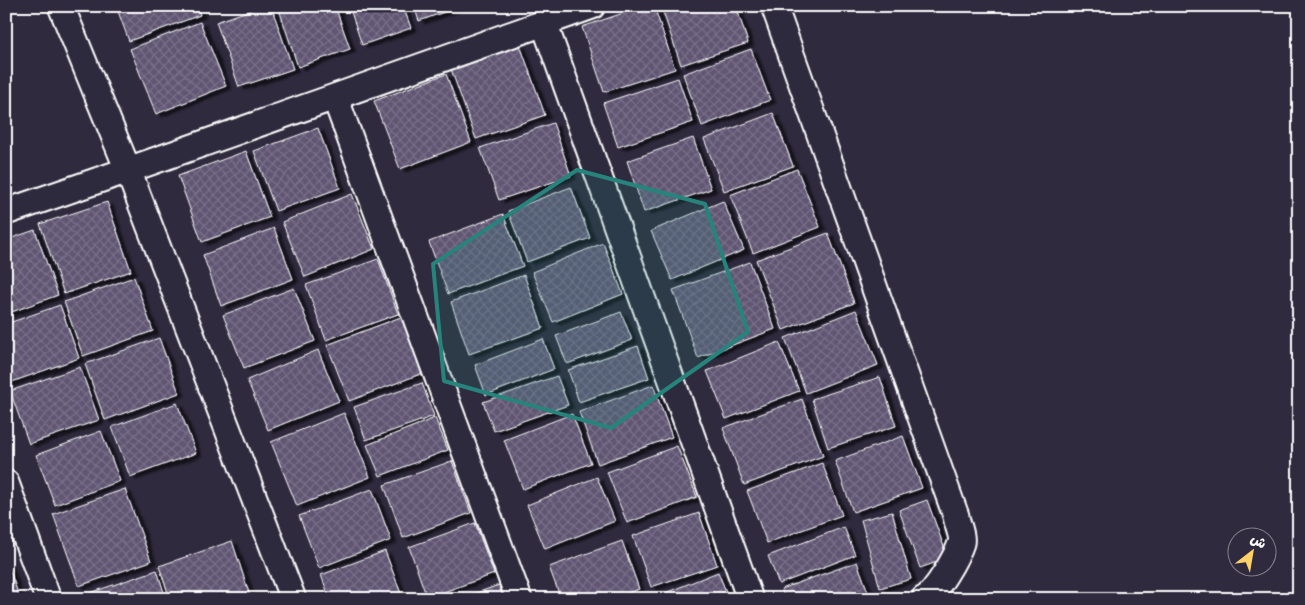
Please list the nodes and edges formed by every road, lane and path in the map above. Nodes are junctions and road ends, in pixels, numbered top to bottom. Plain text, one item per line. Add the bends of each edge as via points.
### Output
1 (61, 6) edge
2 (592, 6) edge
3 (774, 6) edge
4 (544, 23) junction
5 (335, 97) junction
6 (128, 170) junction
7 (6, 212) edge
8 (6, 483) edge
9 (48, 599) edge
10 (293, 599) edge
11 (519, 599) edge
12 (750, 599) edge
13 (924, 599) edge

1 - 6 street
2 - 4 street
3 - 13 street via 956,516 962,542 945,574
4 - 5 street
4 - 12 street
5 - 6 street
5 - 11 street
6 - 7 street
6 - 10 street
8 - 9 street

